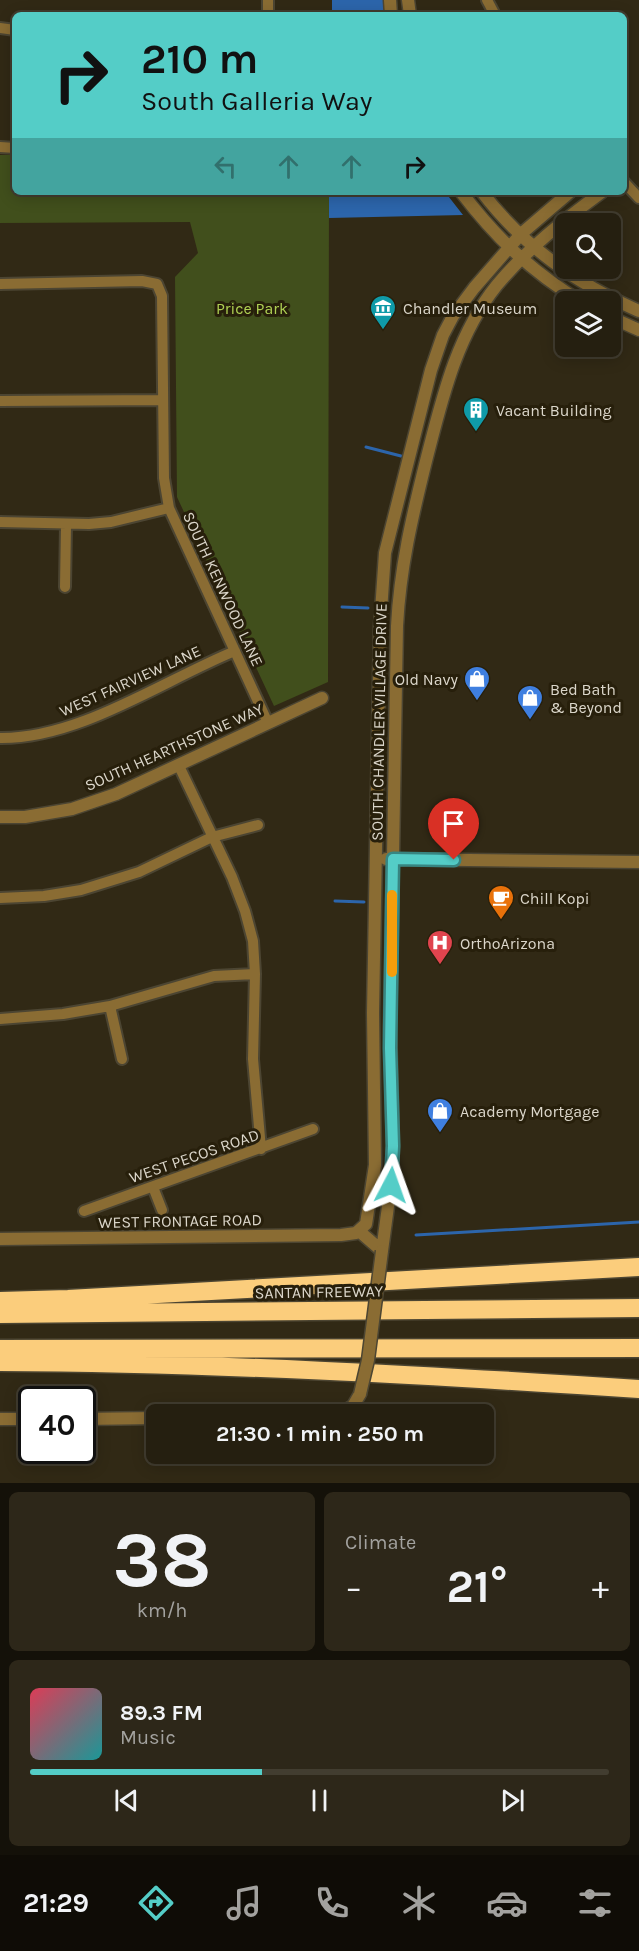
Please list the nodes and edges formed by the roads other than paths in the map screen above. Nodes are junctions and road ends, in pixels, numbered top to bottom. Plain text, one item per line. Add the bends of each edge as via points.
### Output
1 (627, 185) edge
2 (463, 195) edge
3 (484, 195) edge
4 (567, 195) edge
5 (598, 195) edge
6 (639, 198) edge
7 (527, 240) junction
8 (515, 254) junction
9 (0, 284) edge
10 (566, 291) edge
11 (639, 311) edge
12 (621, 322) edge
13 (639, 330) edge
14 (164, 400) junction
15 (0, 401) edge
16 (169, 508) junction
17 (0, 522) edge
18 (66, 525) junction
19 (65, 587) dead end
20 (235, 651) junction
21 (322, 698) dead end
22 (268, 723) junction
23 (0, 738) edge
24 (179, 766) junction
25 (0, 817) edge
26 (258, 825) dead end
27 (212, 837) junction
28 (376, 859) junction
29 (393, 859) junction
30 (639, 862) edge
31 (0, 898) edge
32 (255, 974) junction
33 (110, 1006) junction
34 (0, 1019) edge
35 (122, 1059) dead end
36 (313, 1129) dead end
37 (261, 1149) junction
38 (153, 1187) junction
39 (162, 1210) dead end
40 (84, 1211) dead end
41 (359, 1232) junction
42 (0, 1239) edge
43 (382, 1251) junction
44 (639, 1268) edge
45 (0, 1301) edge
46 (639, 1308) edge
47 (0, 1314) edge
48 (639, 1347) edge
49 (0, 1349) edge
50 (0, 1362) edge
51 (639, 1389) edge
52 (354, 1404) edge
53 (146, 1418) edge
54 (0, 1419) edge
55 (18, 1419) edge
56 (96, 1419) edge

1 - 6 street
2 - 8 street
3 - 7 street
4 - 7 street, SOUTH CHANDLER VILLAGE DRIVE
5 - 7 street, SOUTH CHANDLER VILLAGE DRIVE via 549,232
7 - 8 street, SOUTH CHANDLER VILLAGE DRIVE
7 - 8 street, SOUTH CHANDLER VILLAGE DRIVE
7 - 11 street via 582,283
8 - 10 street
8 - 28 street, SOUTH CHANDLER VILLAGE DRIVE via 453,316 441,340 385,553
8 - 29 street, SOUTH CHANDLER VILLAGE DRIVE via 455,359 411,519 399,590
9 - 14 street, SOUTH KENWOOD LANE via 157,284 162,296
12 - 13 street
14 - 15 street
14 - 16 street, SOUTH KENWOOD LANE via 164,478
16 - 18 street via 111,522
16 - 20 street, SOUTH KENWOOD LANE
17 - 18 street
18 - 19 street
20 - 22 street, SOUTH KENWOOD LANE
20 - 23 street, WEST FAIRVIEW LANE via 73,725 43,734
21 - 22 street, SOUTH HEARTHSTONE WAY
22 - 24 street, SOUTH HEARTHSTONE WAY
24 - 25 street, SOUTH HEARTHSTONE WAY via 72,810
24 - 27 street
26 - 27 street
27 - 31 street via 139,872 81,890
27 - 32 street via 245,912 253,940
28 - 29 street
28 - 41 street, SOUTH CHANDLER VILLAGE DRIVE via 375,1165 367,1221
29 - 30 street
29 - 43 street, SOUTH CHANDLER VILLAGE DRIVE via 390,1048 393,1146
32 - 33 street via 214,976
32 - 37 street via 254,1059
33 - 34 street
33 - 35 street
36 - 37 street, WEST PECOS ROAD
37 - 38 street, WEST PECOS ROAD
38 - 39 street
38 - 40 street, WEST PECOS ROAD
41 - 42 street, WEST FRONTAGE ROAD via 335,1236
41 - 43 street
43 - 52 street, SOUTH CHANDLER VILLAGE DRIVE, bridge via 368,1360
44 - 45 highway
46 - 47 highway, SANTAN FREEWAY
48 - 49 highway
50 - 51 highway via 280,1368
53 - 56 street
54 - 55 street

